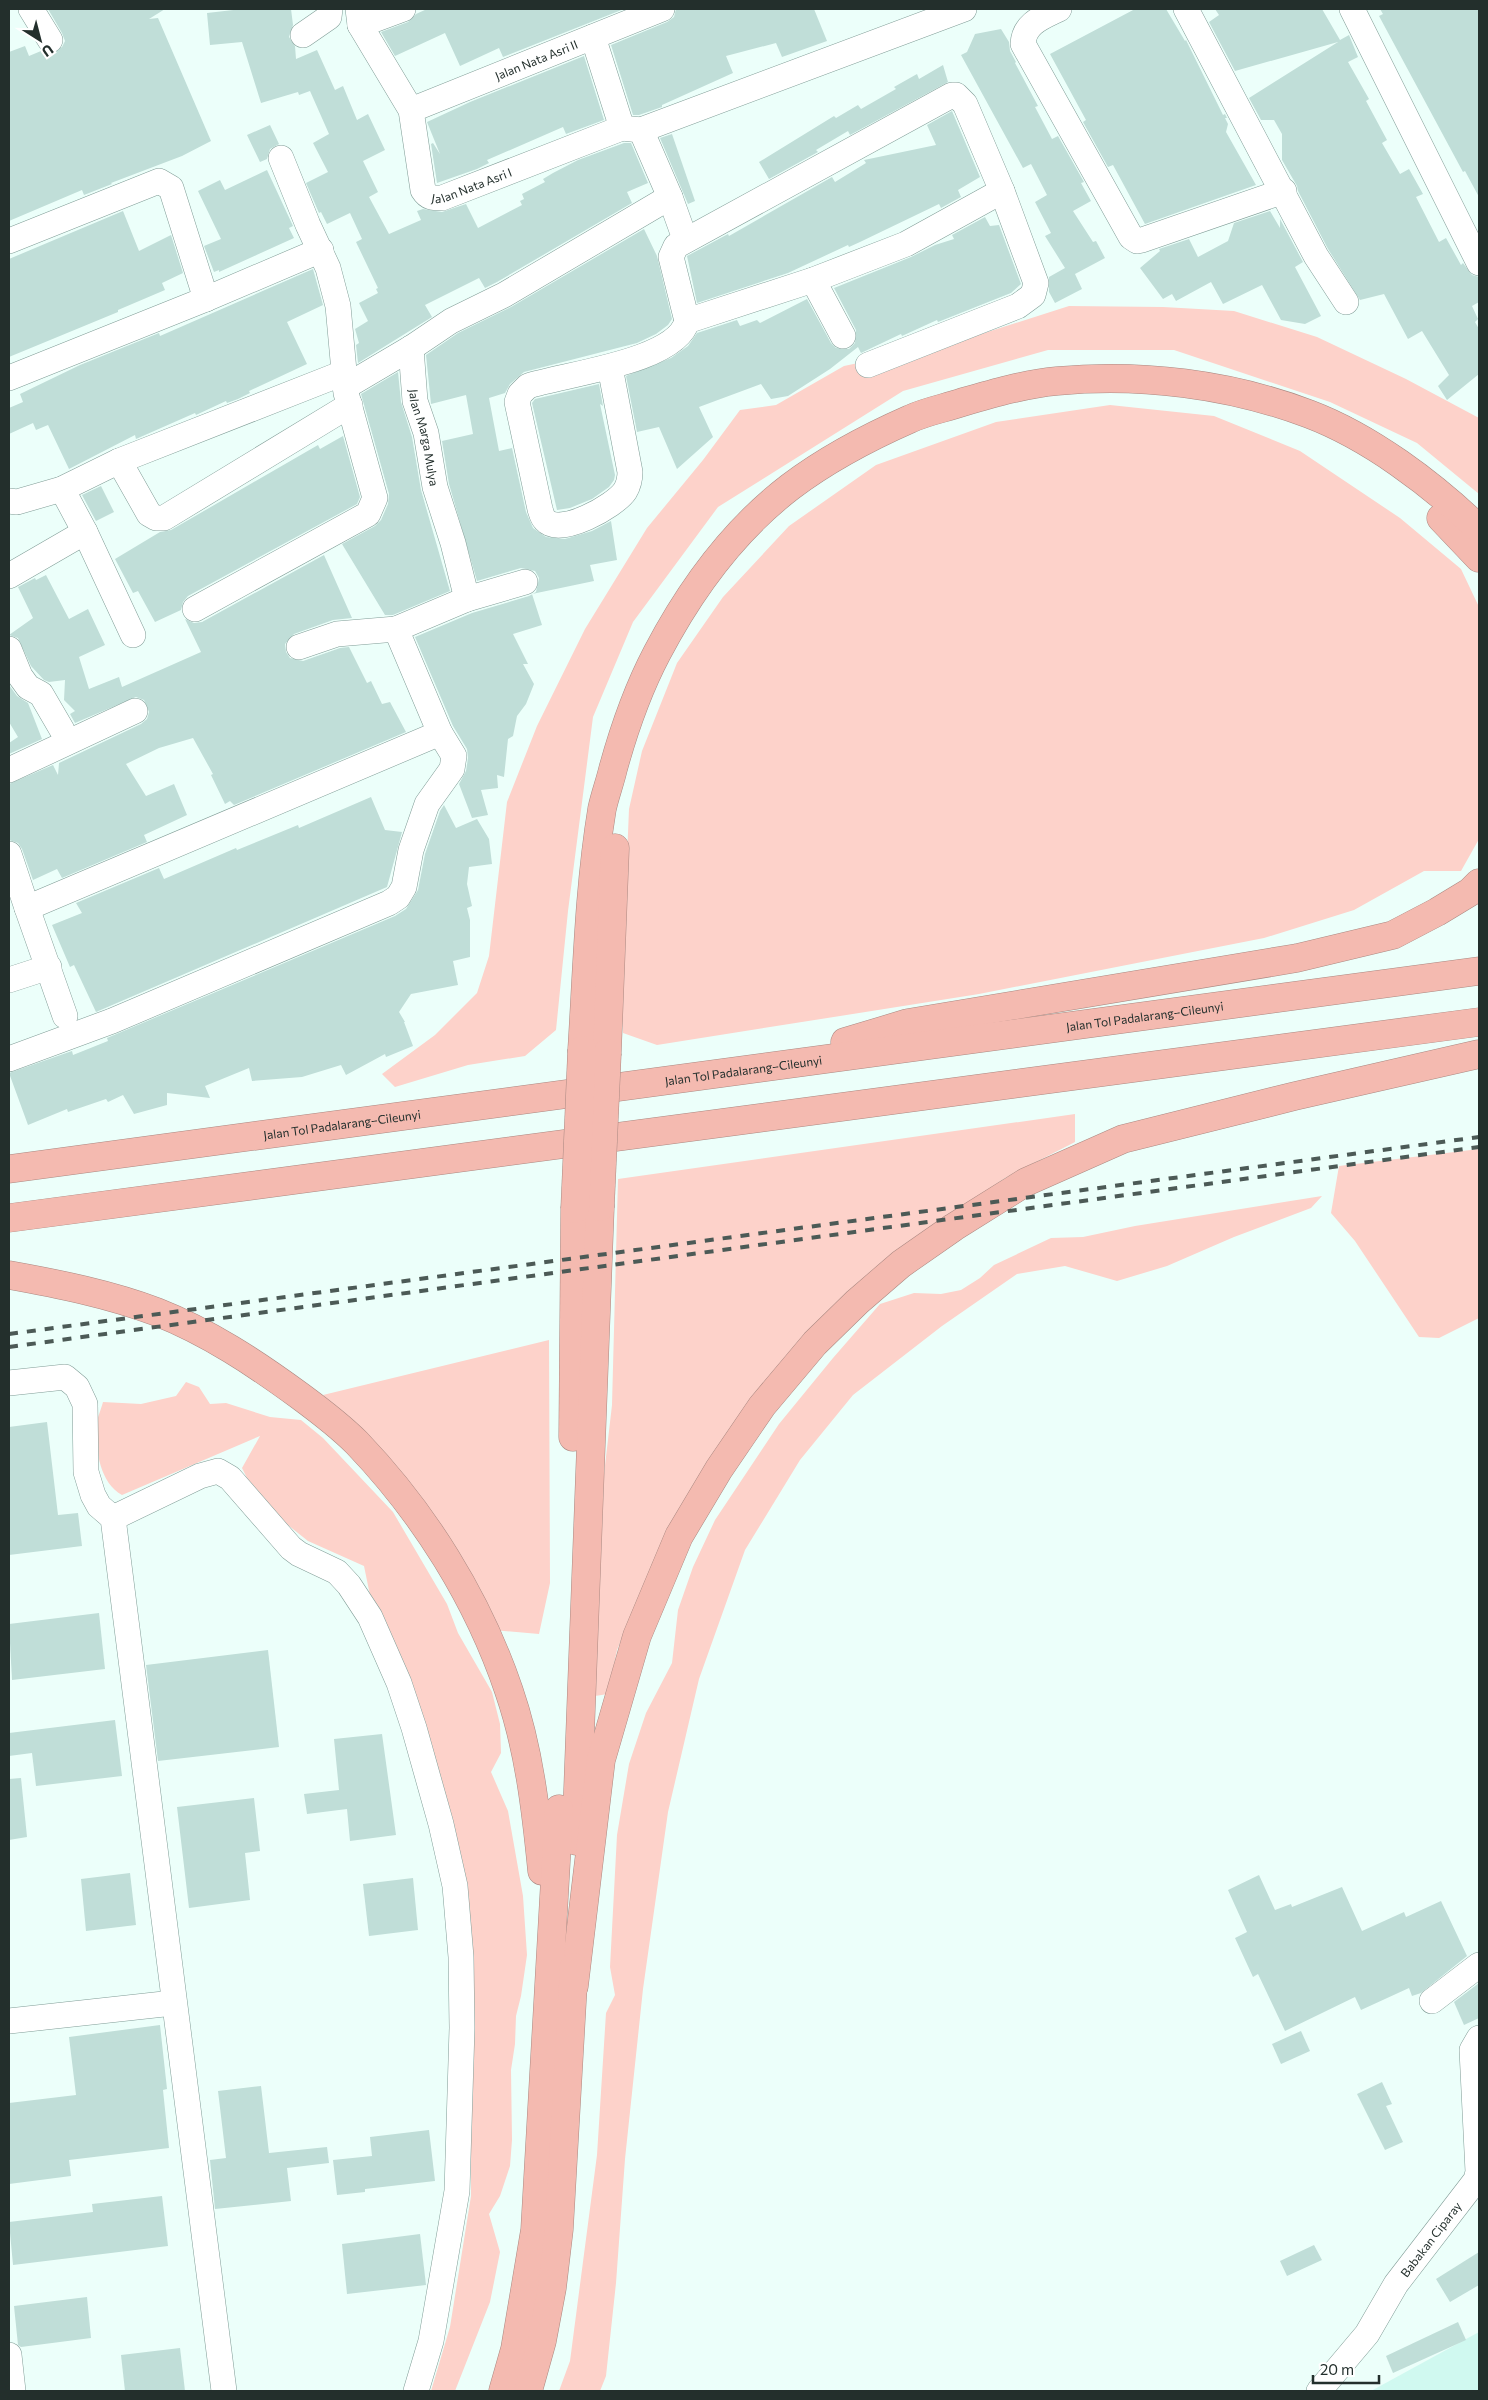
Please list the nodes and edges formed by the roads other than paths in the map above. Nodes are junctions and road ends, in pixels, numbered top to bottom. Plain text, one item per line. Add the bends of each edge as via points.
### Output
1 (32, 9) edge
2 (330, 9) edge
3 (403, 9) edge
4 (662, 9) edge
5 (964, 9) edge
6 (1186, 9) edge
7 (1352, 9) edge
8 (1043, 12) edge
9 (925, 16) edge
10 (359, 17) edge
11 (303, 35) dead end
12 (593, 37) junction
13 (50, 40) dead end
14 (411, 110) junction
15 (631, 129) junction
16 (281, 158) dead end
17 (1002, 191) junction
18 (1284, 191) junction
19 (670, 197) junction
20 (685, 239) junction
21 (9, 241) edge
22 (321, 250) junction
23 (1479, 263) edge
24 (814, 280) junction
25 (206, 299) junction
26 (1346, 302) dead end
27 (687, 321) junction
28 (843, 336) dead end
29 (411, 348) junction
30 (868, 365) dead end
31 (610, 367) junction
32 (9, 378) edge
33 (346, 389) junction
34 (119, 461) junction
35 (62, 489) junction
36 (10, 501) edge
37 (1479, 529) edge
38 (85, 532) junction
39 (1479, 558) edge
40 (9, 576) edge
41 (525, 582) dead end
42 (467, 599) junction
43 (195, 609) dead end
44 (396, 629) junction
45 (132, 635) dead end
46 (299, 647) dead end
47 (9, 649) edge
48 (135, 711) dead end
49 (62, 730) dead end
50 (440, 733) junction
51 (9, 770) edge
52 (10, 863) edge
53 (1479, 883) edge
54 (27, 908) junction
55 (49, 967) junction
56 (1479, 971) edge
57 (9, 980) edge
58 (65, 1016) dead end
59 (1479, 1022) edge
60 (594, 1052) junction
61 (1479, 1054) edge
62 (9, 1059) edge
63 (762, 1067) junction
64 (9, 1169) edge
65 (588, 1208) junction
66 (9, 1218) edge
67 (9, 1275) edge
68 (9, 1383) edge
69 (113, 1518) junction
70 (551, 1960) junction
71 (1479, 1965) edge
72 (574, 1986) junction
73 (1432, 2001) dead end
74 (173, 2003) junction
75 (9, 2021) edge
76 (1479, 2038) edge
77 (1475, 2186) edge
78 (9, 2356) edge
79 (13, 2391) edge
80 (224, 2391) edge
81 (416, 2391) edge
82 (503, 2391) edge
83 (528, 2391) edge
84 (1319, 2391) edge

1 - 13 street
2 - 11 street via 329,17
3 - 10 street
4 - 12 street, Jalan Nata Asri II
5 - 9 street
6 - 18 street
7 - 23 street
8 - 18 street via 1029,27 1023,44 1134,240
9 - 15 street
10 - 14 street, Jalan Nata Asri I
12 - 14 street, Jalan Nata Asri II
12 - 15 street
14 - 15 street, Jalan Nata Asri I via 423,190 434,198 442,198
15 - 19 street
16 - 22 street
17 - 20 street via 965,104 959,96 952,94
17 - 24 street via 906,244
17 - 30 street via 1036,283 1033,294 1018,306
18 - 26 street via 1316,256
19 - 20 street
19 - 29 street via 504,295 451,321
20 - 27 street via 676,246 671,257
21 - 25 street via 159,181 171,188
22 - 25 street
22 - 33 street via 338,306
24 - 27 street
24 - 28 street
25 - 32 street
27 - 31 street via 679,338
29 - 33 street
29 - 42 street, Jalan Marga Mulya via 415,401 426,433 435,487 454,543
31 - 31 street via 630,472 626,489 602,510 573,522 553,524 545,520 540,509 517,402 528,386
33 - 34 street
33 - 34 street via 164,518 149,514
33 - 43 street via 374,488 375,498 368,514
34 - 35 street
35 - 36 street
35 - 38 street
37 - 60 highway via 1426,483 1364,440 1310,414 1246,394 1158,381 1102,378 1056,381 1002,390 913,417 848,449 790,488 719,556 656,654 625,728 603,806 590,917
38 - 40 street
38 - 45 street
39 - 60 highway via 1418,498 1335,442 1266,415 1186,398 1128,393 1038,397 949,419 845,467 783,513 735,558 678,642 642,726 622,791
41 - 42 street
42 - 44 street
44 - 46 street via 337,634
44 - 50 street
47 - 49 street via 20,676 41,694
48 - 51 street
50 - 54 street
50 - 62 street via 454,756 452,769 427,804 398,897 112,1021
52 - 54 street
53 - 63 highway via 1470,892 1393,935 1297,958 908,1023
54 - 55 street
55 - 57 street
55 - 58 street
56 - 63 highway, Jalan Tol Padalarang–Cileunyi
59 - 66 highway
60 - 65 highway, bridge
61 - 72 highway via 1123,1138 1026,1182 954,1227 901,1264 815,1343 762,1406 718,1469 679,1536 637,1636 601,1760
63 - 64 highway, Jalan Tol Padalarang–Cileunyi
65 - 70 highway
65 - 72 highway
67 - 70 highway via 88,1291 157,1312 232,1349 335,1424 356,1442 393,1484 438,1545 462,1587 485,1630 509,1691 536,1806
68 - 69 street via 65,1377 78,1387 85,1404 86,1472 99,1506
69 - 74 street
69 - 81 street via 200,1476 218,1471 230,1478 291,1548 337,1572 349,1585 370,1617 399,1683 442,1824 455,1886 461,1956 458,2191 431,2340
70 - 82 highway via 535,2230 515,2348
71 - 73 street
72 - 83 highway via 559,2229 542,2342
74 - 75 street
74 - 80 street
76 - 77 street, Babakan Ciparay via 1472,2050 1478,2172
77 - 84 street, Babakan Ciparay via 1396,2284 1367,2334
78 - 79 street

